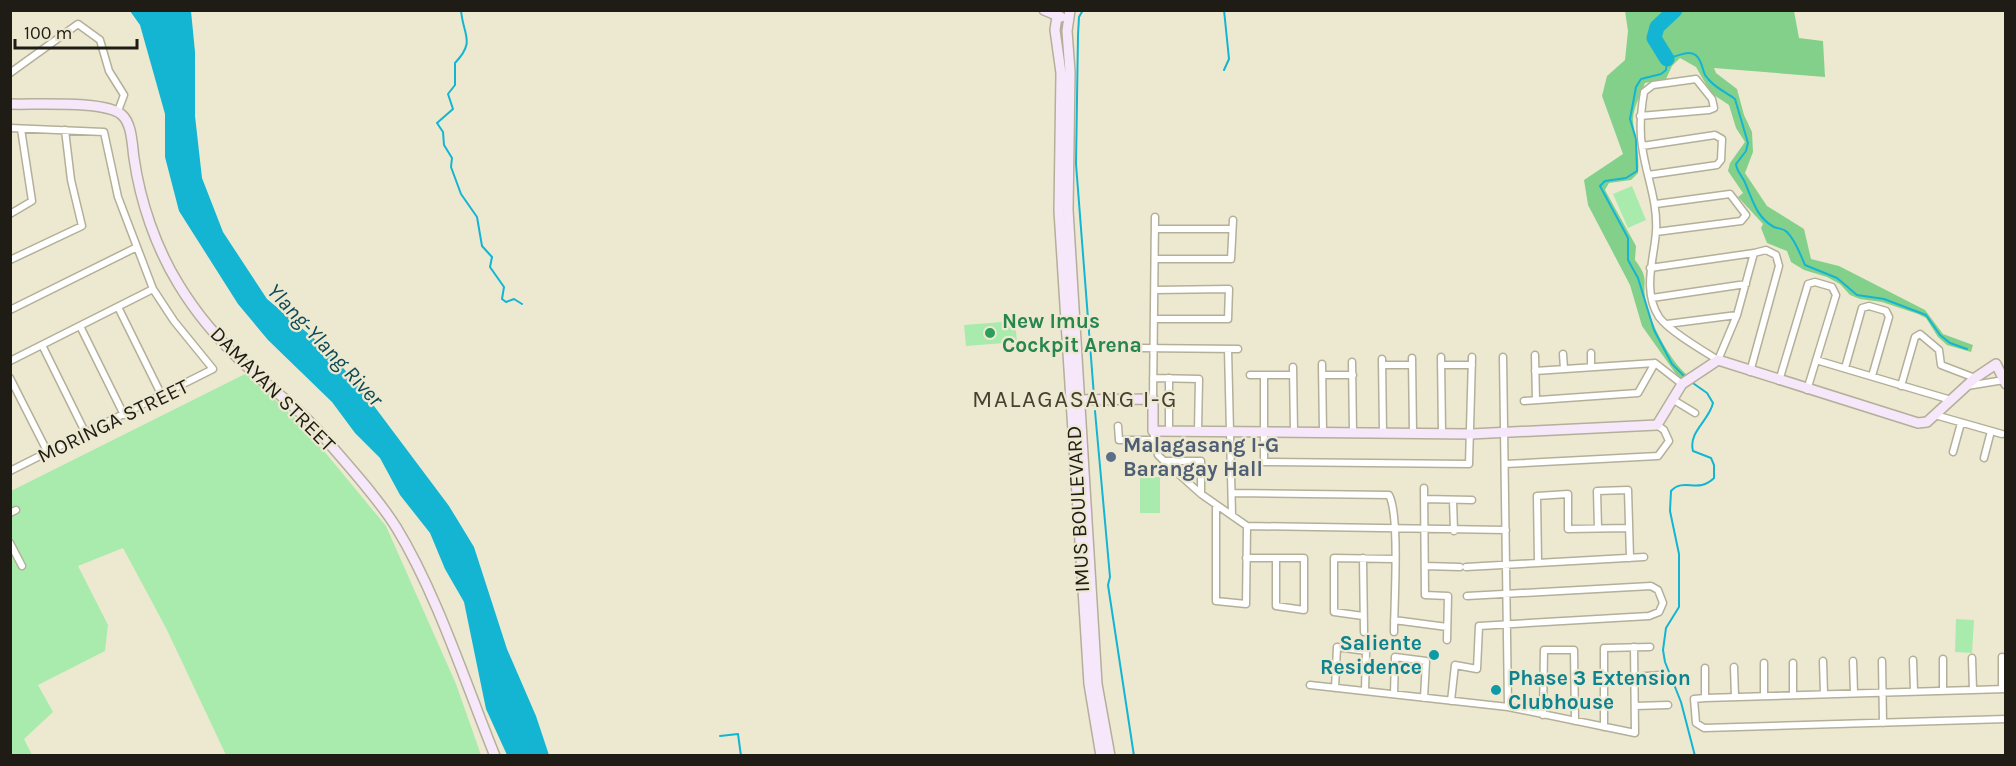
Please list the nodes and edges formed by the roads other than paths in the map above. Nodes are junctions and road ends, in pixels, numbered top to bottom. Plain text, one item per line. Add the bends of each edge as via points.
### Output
1 (1044, 10) edge
2 (1057, 13) edge
3 (1069, 15) edge
4 (10, 73) edge
5 (10, 104) edge
6 (117, 111) junction
7 (1640, 116) junction
8 (10, 128) edge
9 (21, 129) junction
10 (65, 130) junction
11 (1642, 146) junction
12 (1648, 175) junction
13 (1656, 204) junction
14 (10, 214) edge
15 (1155, 217) dead end
16 (1233, 220) dead end
17 (1155, 229) junction
18 (1232, 229) junction
19 (1656, 232) junction
20 (135, 248) junction
21 (1754, 253) junction
22 (1155, 259) junction
23 (10, 260) edge
24 (1650, 268) junction
25 (1746, 284) junction
26 (153, 289) junction
27 (1155, 290) junction
28 (1652, 298) junction
29 (118, 307) junction
30 (10, 310) edge
31 (1737, 315) junction
32 (1154, 319) junction
33 (1667, 324) junction
34 (80, 326) junction
35 (42, 345) junction
36 (1139, 348) dead end
37 (1154, 348) junction
38 (1228, 349) junction
39 (1238, 349) dead end
40 (1591, 353) dead end
41 (1563, 354) dead end
42 (1535, 355) dead end
43 (1441, 357) dead end
44 (1472, 357) dead end
45 (1503, 357) dead end
46 (1718, 360) junction
47 (1816, 360) junction
48 (10, 361) edge
49 (1352, 362) dead end
50 (1655, 363) junction
51 (1322, 364) dead end
52 (1441, 365) junction
53 (1472, 365) junction
54 (1591, 367) junction
55 (1845, 368) junction
56 (1564, 369) junction
57 (1535, 370) junction
58 (1750, 372) junction
59 (1250, 375) dead end
60 (1264, 375) junction
61 (1322, 375) junction
62 (1353, 375) junction
63 (1872, 376) junction
64 (10, 378) edge
65 (1154, 378) junction
66 (1169, 378) junction
67 (1976, 378) junction
68 (1687, 381) junction
69 (1779, 381) junction
70 (2005, 382) edge
71 (1901, 386) junction
72 (1967, 386) junction
73 (1807, 390) junction
74 (162, 396) junction
75 (1153, 399) junction
76 (1672, 399) junction
77 (1077, 400) junction
78 (1536, 400) junction
79 (1951, 400) junction
80 (1524, 401) dead end
81 (1695, 413) dead end
82 (124, 415) junction
83 (1934, 415) junction
84 (1961, 423) junction
85 (1657, 425) junction
86 (1118, 426) dead end
87 (1169, 431) junction
88 (1198, 431) junction
89 (1230, 431) junction
90 (1991, 431) junction
91 (1263, 432) junction
92 (1294, 432) junction
93 (1323, 432) junction
94 (1353, 432) junction
95 (1383, 433) junction
96 (1413, 433) junction
97 (1442, 433) junction
98 (1504, 433) junction
99 (86, 434) junction
100 (1471, 434) junction
101 (2002, 434) dead end
102 (1153, 436) junction
103 (1953, 452) dead end
104 (48, 453) junction
105 (1984, 458) dead end
106 (1164, 461) junction
107 (1505, 464) junction
108 (10, 471) edge
109 (1424, 488) dead end
110 (1232, 493) junction
111 (1201, 494) junction
112 (1424, 499) junction
113 (1453, 500) junction
114 (1472, 500) dead end
115 (1216, 505) junction
116 (1232, 515) junction
117 (1247, 526) junction
118 (1394, 527) junction
119 (1598, 528) junction
120 (1629, 528) junction
121 (1424, 529) junction
122 (1506, 530) junction
123 (1454, 531) junction
124 (10, 543) edge
125 (1644, 557) dead end
126 (1246, 558) junction
127 (1276, 558) junction
128 (1363, 558) junction
129 (1394, 558) junction
130 (1630, 558) junction
131 (1538, 562) junction
132 (1506, 564) junction
133 (22, 566) dead end
134 (1425, 566) junction
135 (1507, 593) junction
136 (1467, 596) dead end
137 (1364, 616) junction
138 (1394, 620) junction
139 (1507, 624) junction
140 (1447, 627) junction
141 (1364, 632) dead end
142 (1394, 632) dead end
143 (1447, 640) dead end
144 (1634, 647) junction
145 (1650, 647) dead end
146 (2002, 657) dead end
147 (1972, 658) dead end
148 (1942, 659) dead end
149 (1882, 660) dead end
150 (1913, 660) dead end
151 (1853, 661) dead end
152 (1823, 662) dead end
153 (1764, 663) dead end
154 (1793, 663) dead end
155 (1734, 667) dead end
156 (1705, 668) dead end
157 (1660, 675) dead end
158 (1634, 676) junction
159 (1310, 685) dead end
160 (1335, 688) junction
161 (2004, 689) edge
162 (1973, 690) junction
163 (1365, 691) junction
164 (1914, 691) junction
165 (1943, 691) junction
166 (1882, 692) junction
167 (1854, 693) junction
168 (1394, 694) junction
169 (1824, 694) junction
170 (1793, 695) junction
171 (1764, 696) junction
172 (1735, 697) junction
173 (1424, 698) junction
174 (1705, 698) junction
175 (1452, 701) junction
176 (1668, 705) dead end
177 (1635, 706) junction
178 (1508, 707) junction
179 (1544, 715) junction
180 (2006, 719) edge
181 (1575, 721) junction
182 (1883, 723) junction
183 (1604, 727) junction
184 (495, 756) edge
185 (1101, 756) edge
186 (1110, 756) edge

1 - 2 street
2 - 3 street
2 - 77 street, IMUS BOULEVARD via 1061,73 1059,211
3 - 77 street, IMUS BOULEVARD via 1068,210
4 - 6 street via 78,24 100,40 109,71 124,95
5 - 6 street
6 - 184 street, DAMAYAN STREET via 127,121 147,210 158,243 179,284 203,319 235,354 311,422 392,521 435,607
7 - 7 street via 1710,110 1715,106 1699,81 1683,80 1649,86 1644,92
7 - 11 street
8 - 9 street
9 - 10 street
9 - 14 street via 32,201
10 - 20 street via 104,132 117,197
10 - 23 street via 82,228
11 - 12 street
11 - 12 street via 1715,135 1722,139 1717,165
12 - 13 street
13 - 19 street
13 - 19 street via 1730,194 1746,215 1741,221
15 - 17 street
16 - 18 street
17 - 18 street
17 - 22 street
18 - 22 street via 1231,259
19 - 24 street
20 - 26 street
20 - 30 street
21 - 24 street
21 - 25 street
21 - 58 street via 1772,252 1779,266
22 - 27 street
24 - 28 street
25 - 28 street
25 - 31 street
26 - 29 street
26 - 74 street, MORINGA STREET via 213,369
27 - 32 street
27 - 32 street via 1229,289 1228,319
28 - 33 street via 1659,317
29 - 34 street
29 - 74 street
31 - 33 street
31 - 46 street
32 - 37 street
33 - 46 street
34 - 35 street
34 - 82 street
35 - 48 street
35 - 99 street
36 - 37 street
37 - 38 street
37 - 65 street
38 - 39 street
38 - 89 street
40 - 54 street
41 - 56 street
42 - 57 street
43 - 52 street
44 - 53 street
45 - 98 street
46 - 58 street
46 - 68 street
47 - 55 street
47 - 69 street via 1836,292 1832,287 1812,282 1807,286
47 - 73 street
49 - 62 street
50 - 54 street
50 - 68 street
50 - 78 street via 1638,393
51 - 61 street
52 - 53 street
52 - 97 street
53 - 100 street
54 - 56 street
55 - 63 street
55 - 63 street via 1862,308 1886,311 1889,317
56 - 57 street
57 - 78 street
58 - 69 street
59 - 60 street
60 - 91 street
60 - 92 street via 1293,371
61 - 62 street
61 - 93 street
62 - 94 street
63 - 71 street
64 - 104 street
65 - 66 street
65 - 75 street
66 - 87 street
66 - 88 street via 1199,379
67 - 70 street via 2000,363
67 - 71 street via 1941,365 1939,350 1920,334 1915,338
67 - 72 street
68 - 76 street
69 - 73 street
70 - 72 street
71 - 79 street
72 - 79 street
73 - 83 street via 1911,422 1927,422
74 - 82 street, MORINGA STREET
75 - 77 street
75 - 102 street
76 - 81 street
76 - 85 street
77 - 185 street, IMUS BOULEVARD via 1089,684
77 - 186 street, IMUS BOULEVARD via 1097,684
78 - 80 street
79 - 83 street
82 - 99 street, MORINGA STREET
83 - 84 street
84 - 90 street
84 - 103 street
85 - 98 street
85 - 107 street via 1669,441 1658,456
86 - 102 street via 1119,440
87 - 88 street
87 - 102 street
88 - 89 street
89 - 91 street
89 - 110 street
90 - 101 street
90 - 105 street
91 - 92 street
91 - 100 street via 1264,462 1469,464
92 - 93 street
93 - 94 street
94 - 95 street
95 - 96 street
95 - 96 street via 1382,362 1412,362
96 - 97 street
97 - 100 street
98 - 100 street
98 - 107 street
99 - 104 street, MORINGA STREET
102 - 106 street via 1158,455
104 - 108 street, MORINGA STREET
106 - 111 street
106 - 111 street via 1201,461
107 - 122 street
109 - 112 street
110 - 116 street
110 - 118 street via 1385,494 1392,504
111 - 115 street
112 - 113 street
112 - 121 street
113 - 114 street
113 - 123 street
115 - 116 street
115 - 126 street via 1216,600 1246,604
116 - 117 street
117 - 118 street
117 - 126 street
118 - 121 street
118 - 129 street
119 - 120 street
119 - 120 street via 1597,491 1628,490
119 - 131 street via 1568,529 1568,494 1537,496
120 - 130 street
121 - 123 street
121 - 134 street
122 - 123 street
122 - 132 street
124 - 133 street
125 - 130 street
126 - 127 street
127 - 127 street via 1276,606 1304,610 1304,558
128 - 129 street
128 - 137 street
128 - 137 street via 1334,558 1333,608 1338,615
129 - 138 street
130 - 131 street
131 - 132 street
132 - 134 street
132 - 135 street
134 - 140 street via 1425,595 1448,596
135 - 136 street
135 - 139 street
135 - 139 street via 1651,586 1658,590 1663,603 1659,612 1649,616
137 - 141 street
138 - 140 street
138 - 142 street
139 - 175 street via 1479,626 1477,669 1455,665
139 - 178 street
140 - 143 street
144 - 145 street
144 - 158 street
144 - 183 street via 1604,648
146 - 161 street
147 - 162 street
148 - 165 street
149 - 166 street
150 - 164 street
151 - 167 street
152 - 169 street
153 - 171 street
154 - 170 street
155 - 172 street
156 - 174 street
157 - 158 street
158 - 177 street
159 - 160 street
160 - 163 street
160 - 163 street via 1337,647 1366,651
161 - 162 street
162 - 165 street
163 - 168 street
164 - 165 street
164 - 166 street
166 - 167 street
166 - 182 street
167 - 169 street
168 - 173 street
168 - 173 street via 1395,657 1426,661
169 - 170 street
170 - 171 street
171 - 172 street
172 - 174 street
173 - 175 street
174 - 182 street via 1694,700 1696,723 1701,727
175 - 178 street
176 - 177 street
177 - 183 street via 1635,733
178 - 179 street
179 - 181 street
179 - 181 street via 1544,650 1574,650
180 - 182 street
181 - 183 street

